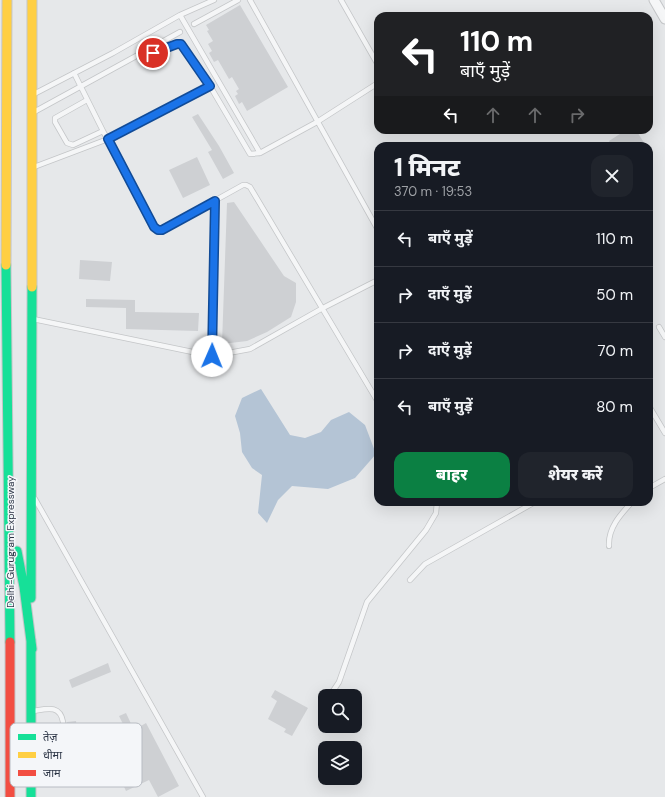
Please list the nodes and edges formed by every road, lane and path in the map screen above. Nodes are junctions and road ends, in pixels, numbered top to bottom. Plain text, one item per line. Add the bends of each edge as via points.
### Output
1 (8, 0) edge
2 (32, 0) edge
3 (214, 0) edge
4 (238, 0) edge
5 (250, 0) edge
6 (341, 0) edge
7 (654, 0) edge
8 (180, 15) junction
9 (665, 19) edge
10 (194, 24) dead end
11 (180, 32) dead end
12 (145, 51) junction
13 (374, 58) edge
14 (74, 73) junction
15 (80, 86) junction
16 (210, 86) junction
17 (374, 86) edge
18 (33, 94) junction
19 (87, 100) junction
20 (33, 112) junction
21 (317, 122) junction
22 (103, 131) junction
23 (108, 139) junction
24 (260, 153) junction
25 (33, 168) junction
26 (215, 201) junction
27 (374, 223) edge
28 (374, 282) edge
29 (321, 309) junction
30 (32, 318) junction
31 (659, 327) dead end
32 (665, 337) edge
33 (212, 356) junction
34 (374, 395) edge
35 (653, 413) edge
36 (665, 433) edge
37 (665, 479) edge
38 (653, 486) edge
39 (30, 490) junction
40 (437, 506) edge
41 (528, 506) edge
42 (629, 506) edge
43 (10, 518) junction
44 (609, 546) dead end
45 (410, 580) dead end
46 (32, 649) junction
47 (334, 689) edge
48 (32, 711) junction
49 (63, 722) dead end
50 (32, 723) edge
51 (10, 797) edge
52 (203, 797) edge

1 - 43 main road, Delhi-Gurugram Expressway via 6,294
2 - 18 main road
3 - 8 lane
4 - 10 lane
5 - 21 lane
6 - 13 lane
7 - 9 street
8 - 14 lane
8 - 24 lane
11 - 12 lane
12 - 15 lane
12 - 16 lane via 153,53 181,44
14 - 15 lane
14 - 18 lane
15 - 19 lane
15 - 20 lane
16 - 23 lane
16 - 24 lane via 250,154
17 - 21 lane
18 - 20 main road
19 - 22 lane
19 - 22 lane via 56,117 55,122 70,145
20 - 25 main road
21 - 24 lane
21 - 27 lane
22 - 23 lane
23 - 25 lane
23 - 26 lane via 154,227 158,230
25 - 30 main road
26 - 29 lane via 243,185 250,187
26 - 33 lane
28 - 29 lane
29 - 33 lane via 250,349
29 - 34 lane
30 - 33 lane
30 - 39 main road
31 - 32 lane
35 - 36 lane
37 - 38 lane
39 - 46 main road
39 - 52 lane
40 - 47 lane via 436,513 426,530 367,602
41 - 45 lane via 425,564
42 - 44 lane via 609,533
43 - 46 main road via 24,587
43 - 51 main road, Delhi-Gurugram Expressway
46 - 48 main road
48 - 49 lane via 57,710
48 - 50 main road

